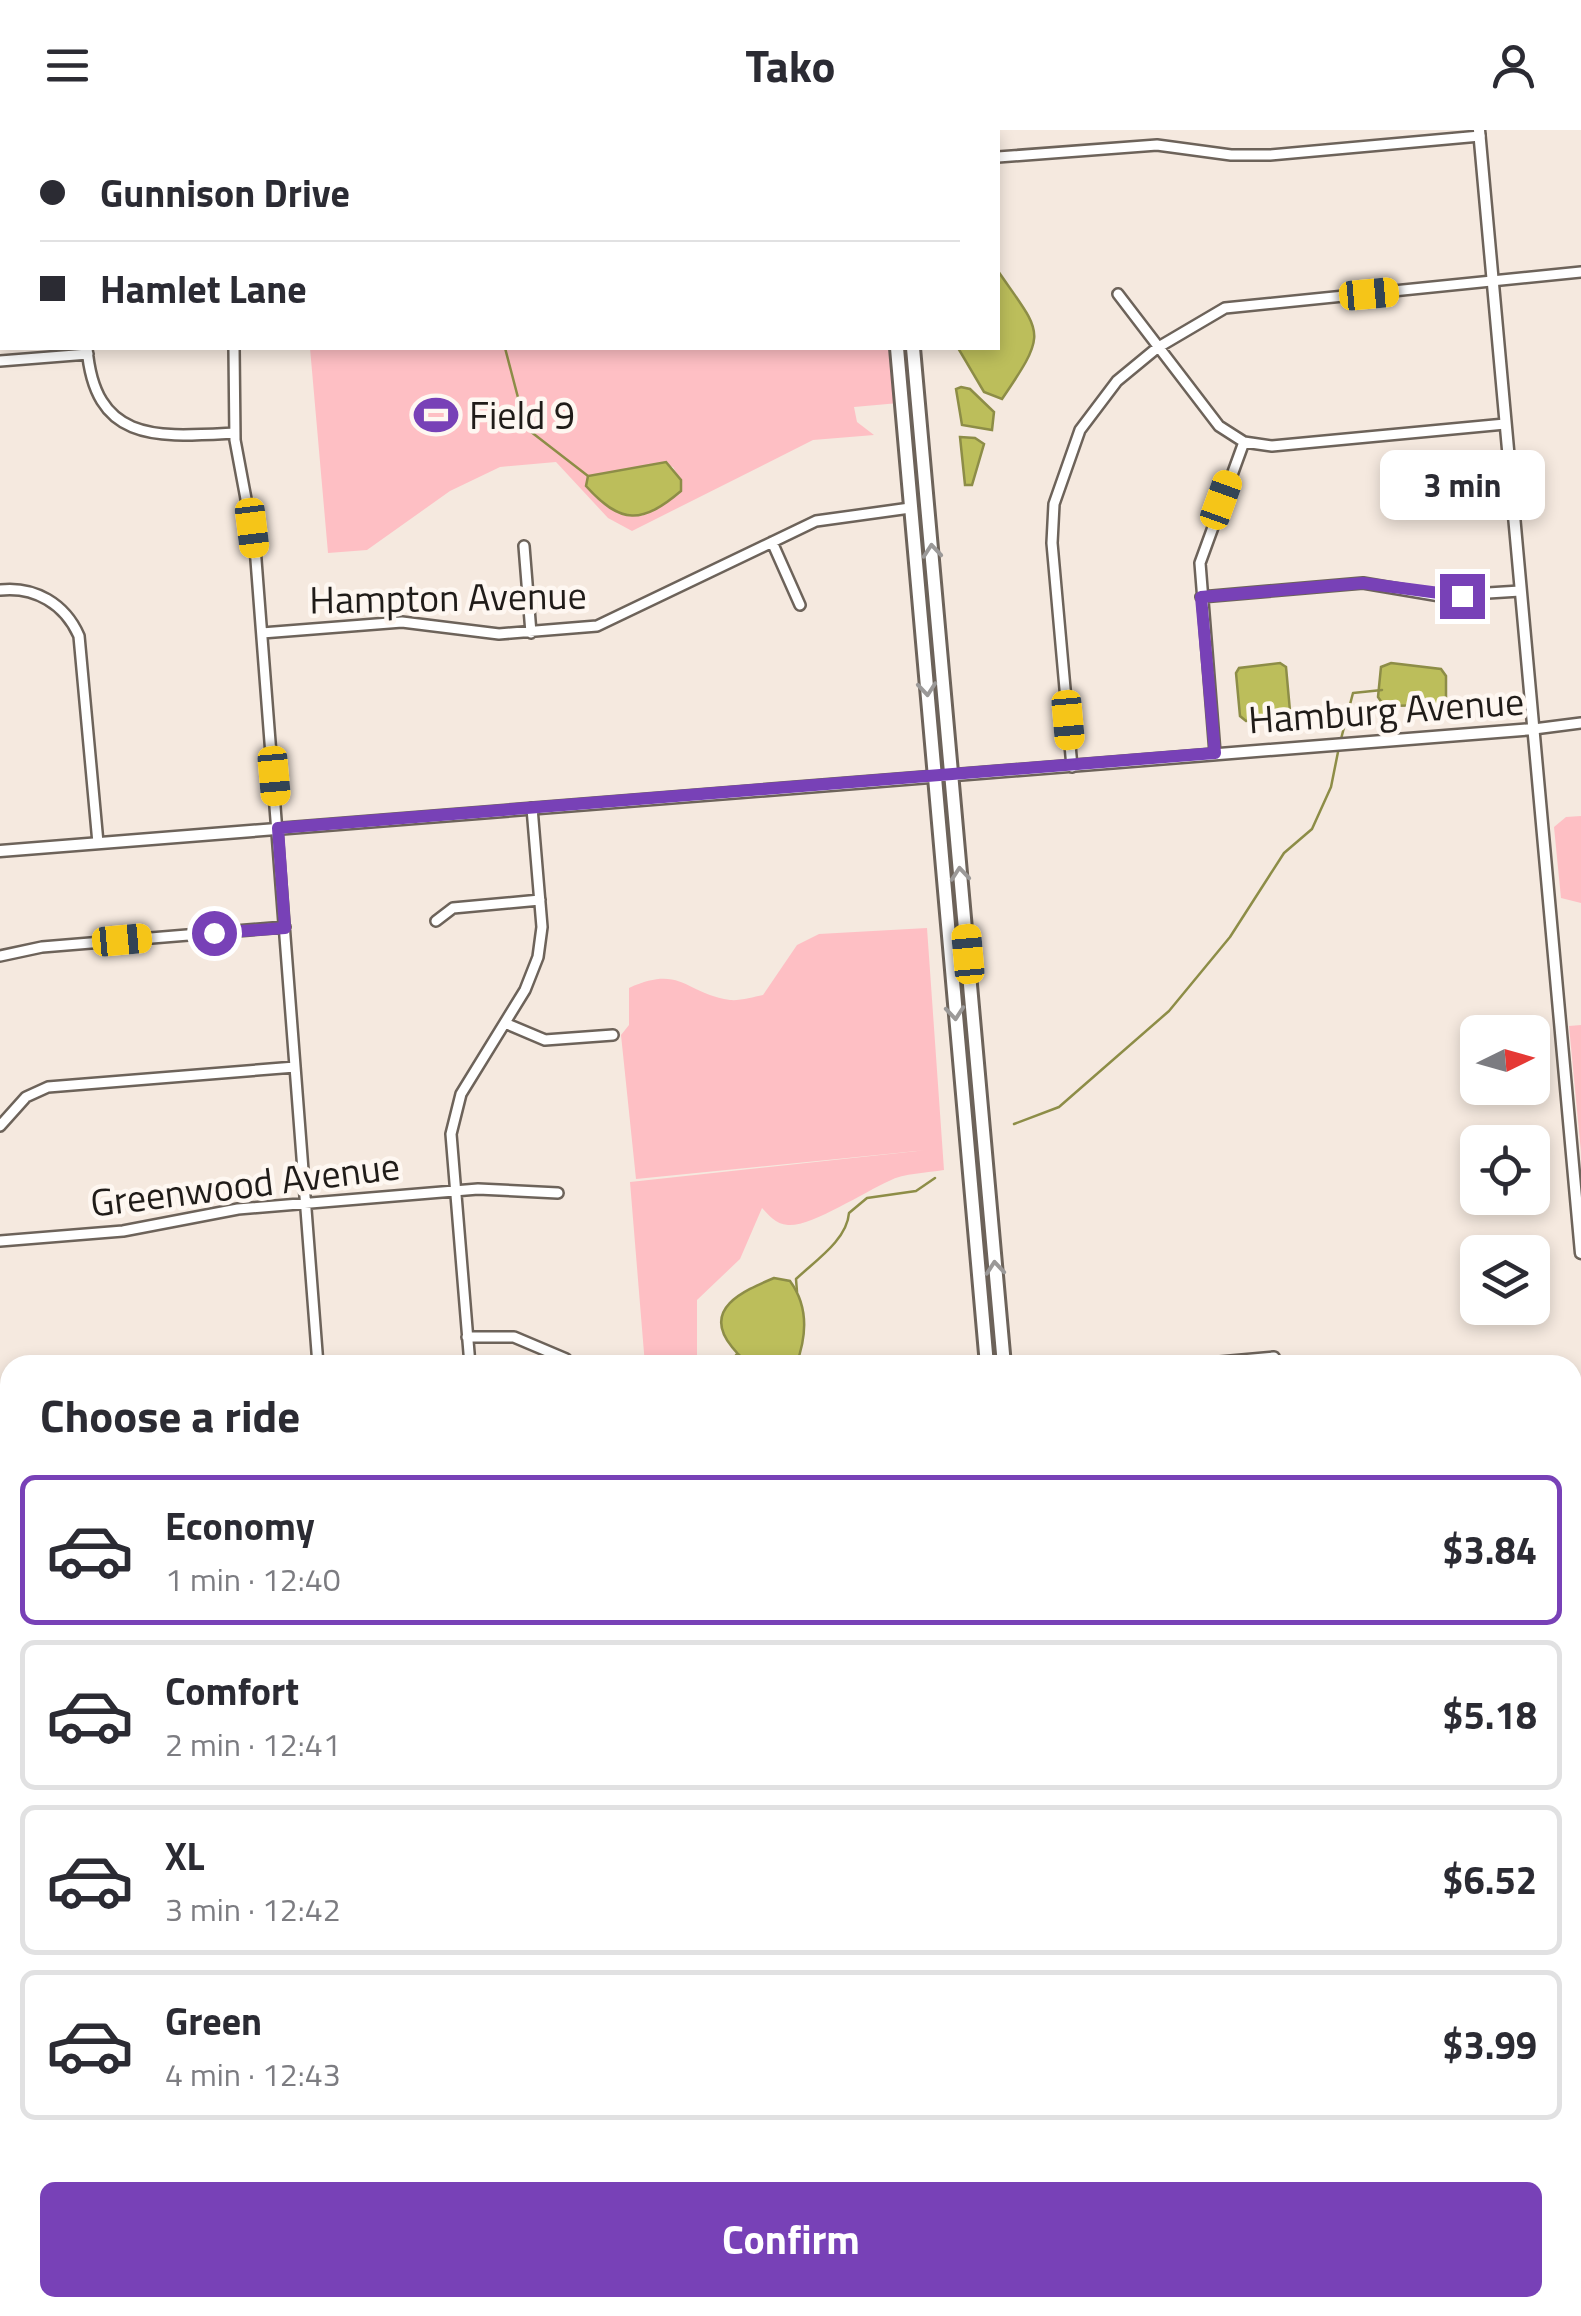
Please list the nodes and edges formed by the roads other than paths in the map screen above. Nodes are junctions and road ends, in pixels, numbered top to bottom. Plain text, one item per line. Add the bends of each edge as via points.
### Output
1 (1479, 133) edge
2 (1000, 157) edge
3 (1581, 272) edge
4 (1492, 282) junction
5 (1118, 294) dead end
6 (1157, 348) junction
7 (234, 350) edge
8 (897, 350) edge
9 (913, 350) edge
10 (87, 351) edge
11 (0, 361) edge
12 (1504, 424) junction
13 (234, 433) junction
14 (1244, 442) junction
15 (910, 508) junction
16 (772, 542) junction
17 (524, 546) dead end
18 (0, 590) edge
19 (1520, 591) junction
20 (1201, 597) junction
21 (800, 606) dead end
22 (262, 633) junction
23 (531, 633) junction
24 (1581, 723) edge
25 (1534, 728) junction
26 (1215, 753) junction
27 (1072, 767) junction
28 (943, 778) junction
29 (532, 808) junction
30 (278, 828) junction
31 (98, 843) junction
32 (0, 851) edge
33 (540, 900) junction
34 (436, 921) dead end
35 (285, 928) junction
36 (0, 956) edge
37 (505, 1023) junction
38 (613, 1035) dead end
39 (295, 1067) junction
40 (0, 1126) edge
41 (454, 1191) junction
42 (558, 1193) dead end
43 (304, 1203) junction
44 (0, 1240) edge
45 (1581, 1253) edge
46 (467, 1337) junction
47 (317, 1355) edge
48 (469, 1355) edge
49 (557, 1355) edge
50 (986, 1355) edge
51 (1003, 1355) edge

1 - 2 street via 1270,155 1157,144
1 - 4 street
3 - 4 street
4 - 6 street via 1226,308
4 - 12 street
5 - 6 street
6 - 14 street via 1219,426
6 - 27 street via 1116,381 1089,415 1054,504
7 - 13 street
8 - 15 main road
28 -> 9 main road
10 - 11 street
10 - 13 street via 101,401 136,431
12 - 14 street via 1272,446
12 - 19 street
13 - 22 street
14 - 20 street via 1200,557
15 - 16 street, Hampton Avenue via 824,518
15 -> 28 main road
16 - 21 street
16 - 23 street, Hampton Avenue via 611,622
17 - 23 street
18 - 31 street via 26,590 50,600 79,636
19 - 20 street via 1440,596 1363,583
19 - 25 street
20 - 26 street
22 - 23 street, Hampton Avenue via 402,622
22 - 30 street
24 - 25 street, Hamburg Avenue
25 - 26 street, Hamburg Avenue
25 - 45 street
26 - 27 street, Hamburg Avenue
27 - 28 street, Hamburg Avenue
28 - 29 street, Hamburg Avenue
28 -> 50 main road
51 -> 28 main road
29 - 30 street, Hamburg Avenue
29 - 33 street
30 - 31 street, Hamburg Avenue
30 - 35 street
31 - 32 street, Hamburg Avenue
33 - 34 street via 453,908
33 - 37 street via 536,966
35 - 36 street
35 - 39 street
37 - 38 street via 545,1040
37 - 41 street via 454,1114
39 - 40 street via 48,1087 26,1097
39 - 43 street
41 - 42 street, Greenwood Avenue
41 - 43 street, Greenwood Avenue
41 - 46 street
43 - 44 street, Greenwood Avenue via 216,1211 123,1231
43 - 47 street
46 - 48 street
46 - 49 street via 514,1337

